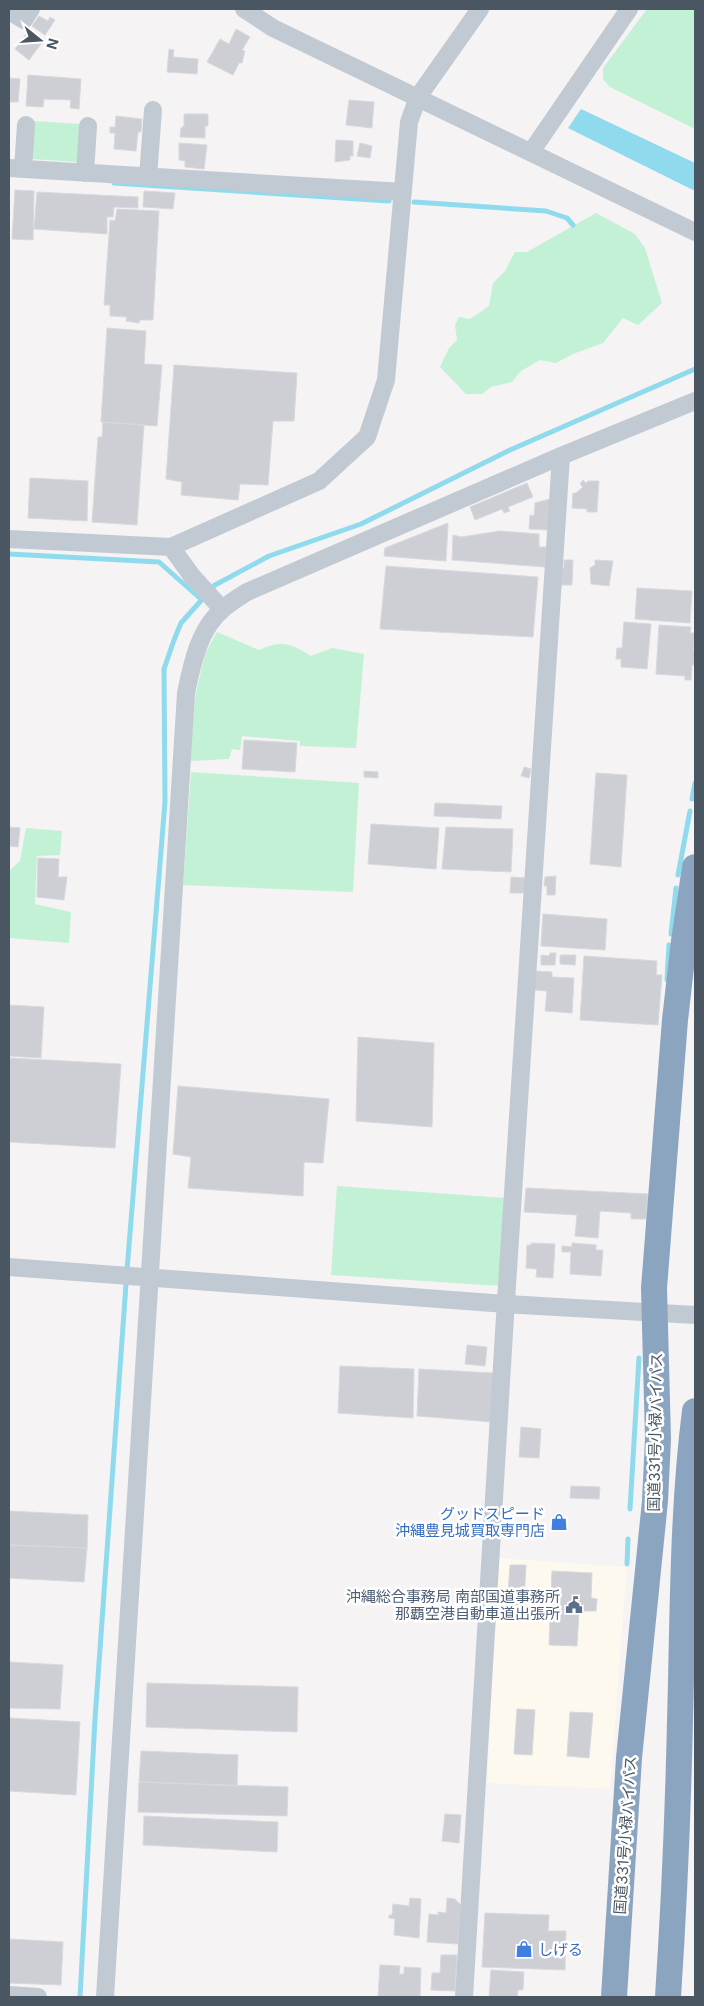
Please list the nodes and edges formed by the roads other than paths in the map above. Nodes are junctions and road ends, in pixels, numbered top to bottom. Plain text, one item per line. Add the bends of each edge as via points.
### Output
1 (31, 9) edge
2 (244, 9) edge
3 (480, 9) edge
4 (629, 9) edge
5 (9, 12) edge
6 (418, 97) junction
7 (153, 110) dead end
8 (26, 125) dead end
9 (88, 126) dead end
10 (531, 152) junction
11 (16, 168) edge
12 (85, 173) junction
13 (148, 176) junction
14 (403, 192) junction
15 (695, 232) edge
16 (695, 401) edge
17 (562, 456) junction
18 (9, 539) edge
19 (171, 547) junction
20 (222, 609) junction
21 (695, 867) edge
22 (9, 1267) edge
23 (150, 1278) junction
24 (506, 1304) junction
25 (654, 1312) junction
26 (695, 1315) edge
27 (695, 1411) edge
28 (9, 1996) edge
29 (38, 1997) edge
30 (105, 1997) edge
31 (464, 1997) edge
32 (614, 1997) edge
33 (668, 1997) edge

1 - 5 street via 24,20
2 - 6 street via 273,28
3 - 6 street
4 - 10 street
6 - 10 street
6 - 14 street via 409,122
7 - 13 street
8 - 11 street
9 - 12 street
10 - 15 street
11 - 12 street
12 - 13 street
13 - 14 street
14 - 19 street via 386,380 367,438 319,481
16 - 17 street
17 - 20 street via 247,592
17 - 24 street
18 - 19 street
19 - 20 street
20 - 23 street via 204,632 193,659 186,693
21 - 25 highway, 国道331号小禄バイパス via 675,1020
22 - 23 street
23 - 24 street
23 - 30 street
24 - 25 street
24 - 31 street
25 - 26 street
25 - 32 highway, 国道331号小禄バイパス via 658,1439 655,1501 629,1758
27 - 33 highway via 682,1594 680,1740
28 - 29 street

